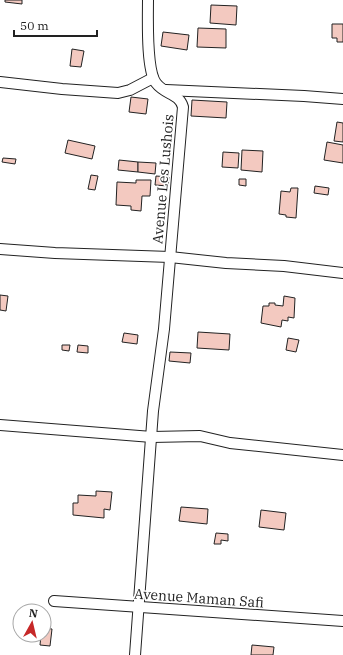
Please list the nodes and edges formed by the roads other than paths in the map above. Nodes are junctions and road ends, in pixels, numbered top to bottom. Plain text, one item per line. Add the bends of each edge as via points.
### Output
1 (148, 0) edge
2 (152, 78) junction
3 (0, 82) edge
4 (162, 89) junction
5 (343, 99) edge
6 (0, 249) edge
7 (170, 257) junction
8 (343, 273) edge
9 (0, 425) edge
10 (152, 437) junction
11 (343, 455) edge
12 (54, 601) dead end
13 (139, 608) junction
14 (343, 621) edge
15 (135, 655) edge

1 - 2 street
2 - 3 street via 130,90 118,93
2 - 4 street, Avenue Les Lushois
4 - 5 street
4 - 7 street, Avenue Les Lushois via 176,96 183,107
6 - 7 street via 55,254
7 - 8 street
7 - 10 street, Avenue Les Lushois
9 - 10 street
10 - 11 street via 200,436 230,443
10 - 13 street, Avenue Les Lushois
12 - 13 street, Avenue Maman Safi
13 - 14 street, Avenue Maman Safi
13 - 15 street, Avenue Les Lushois

